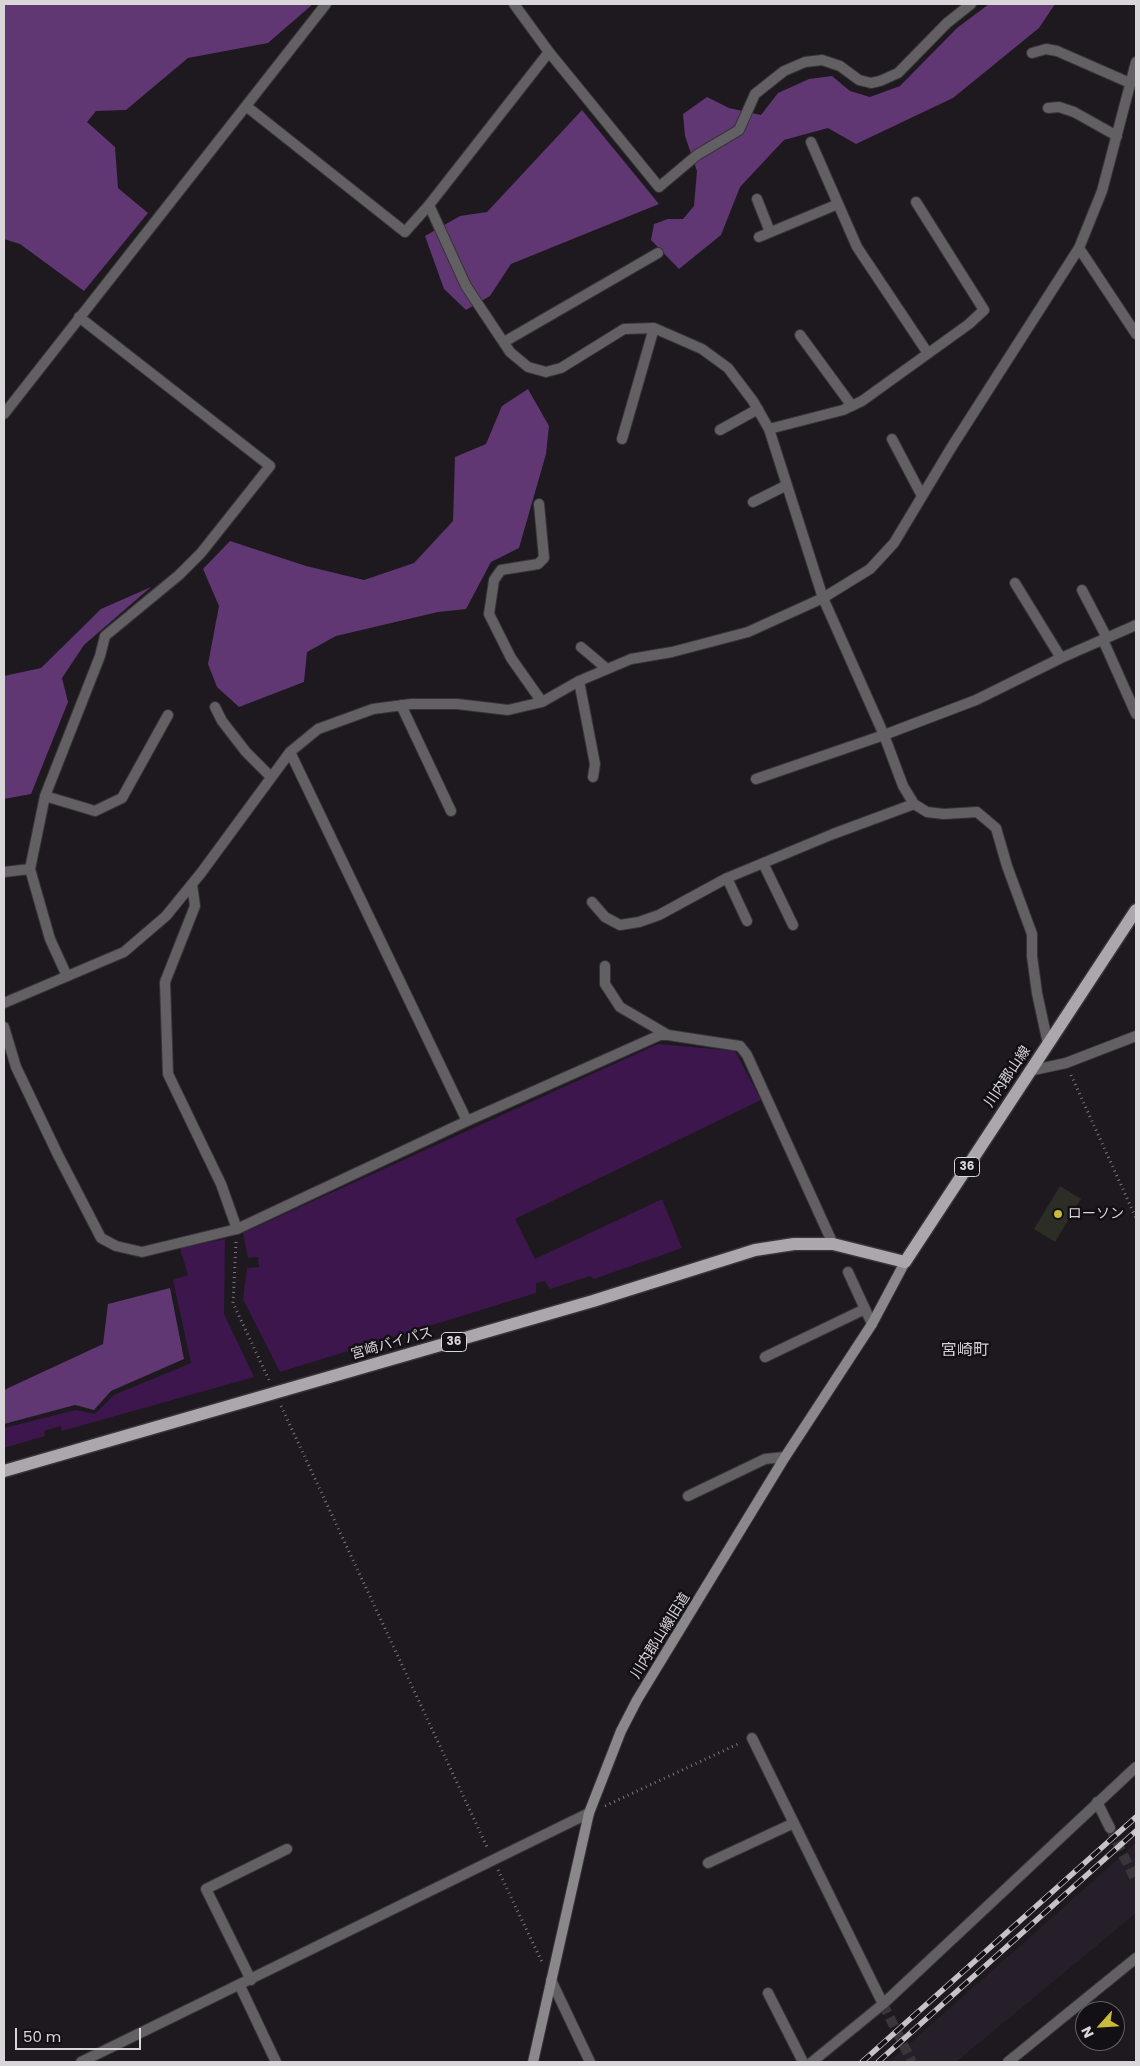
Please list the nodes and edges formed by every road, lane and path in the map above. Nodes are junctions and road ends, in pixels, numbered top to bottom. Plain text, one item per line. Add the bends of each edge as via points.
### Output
1 (326, 4) edge
2 (514, 4) edge
3 (971, 4) edge
4 (550, 52) junction
5 (1032, 53) dead end
6 (1136, 62) edge
7 (1130, 83) junction
8 (246, 106) junction
9 (1048, 108) dead end
10 (1116, 136) junction
11 (811, 142) dead end
12 (757, 199) dead end
13 (916, 202) dead end
14 (838, 204) junction
15 (429, 205) junction
16 (770, 232) junction
17 (759, 237) dead end
18 (1079, 248) junction
19 (658, 253) dead end
20 (79, 317) junction
21 (654, 328) junction
22 (1136, 334) edge
23 (800, 335) dead end
24 (504, 342) junction
25 (927, 352) junction
26 (852, 406) junction
27 (758, 409) junction
28 (4, 414) edge
29 (769, 429) junction
30 (720, 430) dead end
31 (892, 438) dead end
32 (622, 439) dead end
33 (787, 485) junction
34 (922, 496) junction
35 (753, 502) dead end
36 (539, 504) dead end
37 (1015, 583) dead end
38 (1082, 590) dead end
39 (823, 598) junction
40 (1136, 625) edge
41 (1105, 639) junction
42 (581, 647) dead end
43 (1061, 658) junction
44 (607, 669) junction
45 (579, 681) junction
46 (542, 702) junction
47 (401, 705) junction
48 (215, 707) dead end
49 (168, 714) dead end
50 (1136, 714) edge
51 (884, 735) junction
52 (290, 752) junction
53 (271, 777) junction
54 (593, 777) dead end
55 (756, 779) dead end
56 (45, 796) junction
57 (914, 804) junction
58 (451, 811) dead end
59 (763, 863) junction
60 (30, 869) junction
61 (4, 872) edge
62 (727, 878) junction
63 (192, 884) junction
64 (592, 902) dead end
65 (1136, 910) edge
66 (747, 920) dead end
67 (793, 925) dead end
68 (605, 966) dead end
69 (67, 976) junction
70 (4, 1003) edge
71 (4, 1027) edge
72 (668, 1035) junction
73 (1136, 1036) edge
74 (1048, 1044) junction
75 (1066, 1063) junction
76 (1029, 1071) junction
77 (467, 1121) junction
78 (1136, 1218) edge
79 (237, 1229) junction
80 (833, 1244) junction
81 (905, 1262) junction
82 (848, 1272) dead end
83 (865, 1309) junction
84 (872, 1324) junction
85 (766, 1357) dead end
86 (276, 1394) junction
87 (785, 1457) junction
88 (4, 1471) edge
89 (688, 1496) dead end
90 (752, 1738) joint
91 (1136, 1767) edge
92 (1097, 1802) junction
93 (589, 1813) junction
94 (794, 1823) junction
95 (1110, 1828) tunnel mouth
96 (287, 1849) dead end
97 (493, 1860) junction
98 (708, 1863) dead end
99 (1136, 1958) edge
100 (252, 1980) junction
101 (551, 1980) junction
102 (240, 1986) junction
103 (768, 1993) dead end
104 (883, 2004) junction
105 (81, 2062) edge
106 (276, 2062) edge
107 (533, 2062) edge
108 (590, 2062) edge
109 (803, 2062) edge
110 (812, 2062) edge
111 (1008, 2062) edge

1 - 8 street
2 - 4 street
3 - 4 street via 947,23 898,73 880,82 859,80 840,66 822,60 805,62 784,71 755,94 739,130 696,155 658,187
4 - 15 street
5 - 7 street via 1057,50
6 - 7 street
7 - 10 street
8 - 15 street via 405,232
8 - 20 street
9 - 10 street via 1074,112
10 - 18 street via 1102,191
11 - 14 street
12 - 16 street
13 - 25 street via 984,310
14 - 16 street
14 - 25 street via 857,247
15 - 24 street via 466,286
16 - 17 street
18 - 22 street
18 - 34 street
19 - 24 street
20 - 28 street
20 - 56 street via 270,466 201,553 105,636
21 - 24 street via 624,329 573,362 546,372 528,367 510,352
21 - 27 street via 702,349 728,368
21 - 32 street
23 - 26 street
25 - 26 street
26 - 29 street
27 - 29 street
27 - 30 street
29 - 33 street
31 - 34 street
33 - 35 street
33 - 39 street
34 - 39 street via 894,543 870,568
36 - 46 street via 544,558 538,564 501,570 494,580 489,614 510,658
37 - 43 street
38 - 41 street
39 - 44 street via 748,632 631,659
39 - 51 street
40 - 41 street
41 - 43 street
41 - 50 street
42 - 44 street
43 - 51 street via 976,700
44 - 45 street
45 - 46 street
45 - 54 street via 594,764
46 - 47 street via 508,710 458,704
47 - 52 street via 373,709 318,729
47 - 58 street
48 - 53 street via 246,752
49 - 56 street via 122,798 95,811
51 - 55 street
51 - 57 street via 903,786
52 - 53 street
52 - 77 street
53 - 63 street
56 - 60 street
57 - 59 street
57 - 74 street via 927,812 977,812 996,828 1032,934 1037,993
59 - 62 street
59 - 67 street
60 - 61 street
60 - 69 street via 50,939
62 - 64 street via 659,915 639,922 620,925 605,917
62 - 66 street
63 - 69 street via 166,916 124,952
63 - 79 street via 195,906 165,982 168,1074 221,1184
65 - 74 main road, 川内郡山線 / 36
68 - 72 street via 605,984 620,1007
69 - 70 street
71 - 79 street via 16,1067 102,1238 116,1246 142,1252
72 - 77 street via 660,1035
72 - 80 street via 740,1046
73 - 75 street
74 - 76 main road, 川内郡山線 / 36
75 - 76 street
75 - 78 path
76 - 81 main road, 川内郡山線 / 36
77 - 79 street
79 - 86 path via 233,1304
80 - 81 main road, 宮崎バイパス / 36
80 - 86 main road, 宮崎バイパス / 36 via 794,1244 755,1250
81 - 84 street, 川内郡山線旧道
82 - 83 street
83 - 84 street
83 - 85 street
84 - 87 street, 川内郡山線旧道
86 - 88 main road, 宮崎バイパス / 36
86 - 97 path
87 - 89 street via 765,1459
87 - 93 street, 川内郡山線旧道 via 637,1700
90 - 93 path
90 - 94 street
91 - 92 street
92 - 95 street
92 - 104 street
93 - 97 street
93 - 101 street, 川内郡山線旧道
94 - 98 street
94 - 104 street
96 - 100 street via 206,1889
97 - 100 street
97 - 101 path
99 - 111 street
100 - 102 street
101 - 107 street, 川内郡山線旧道
101 - 108 street
102 - 105 street
102 - 106 street
103 - 109 street
104 - 110 street

